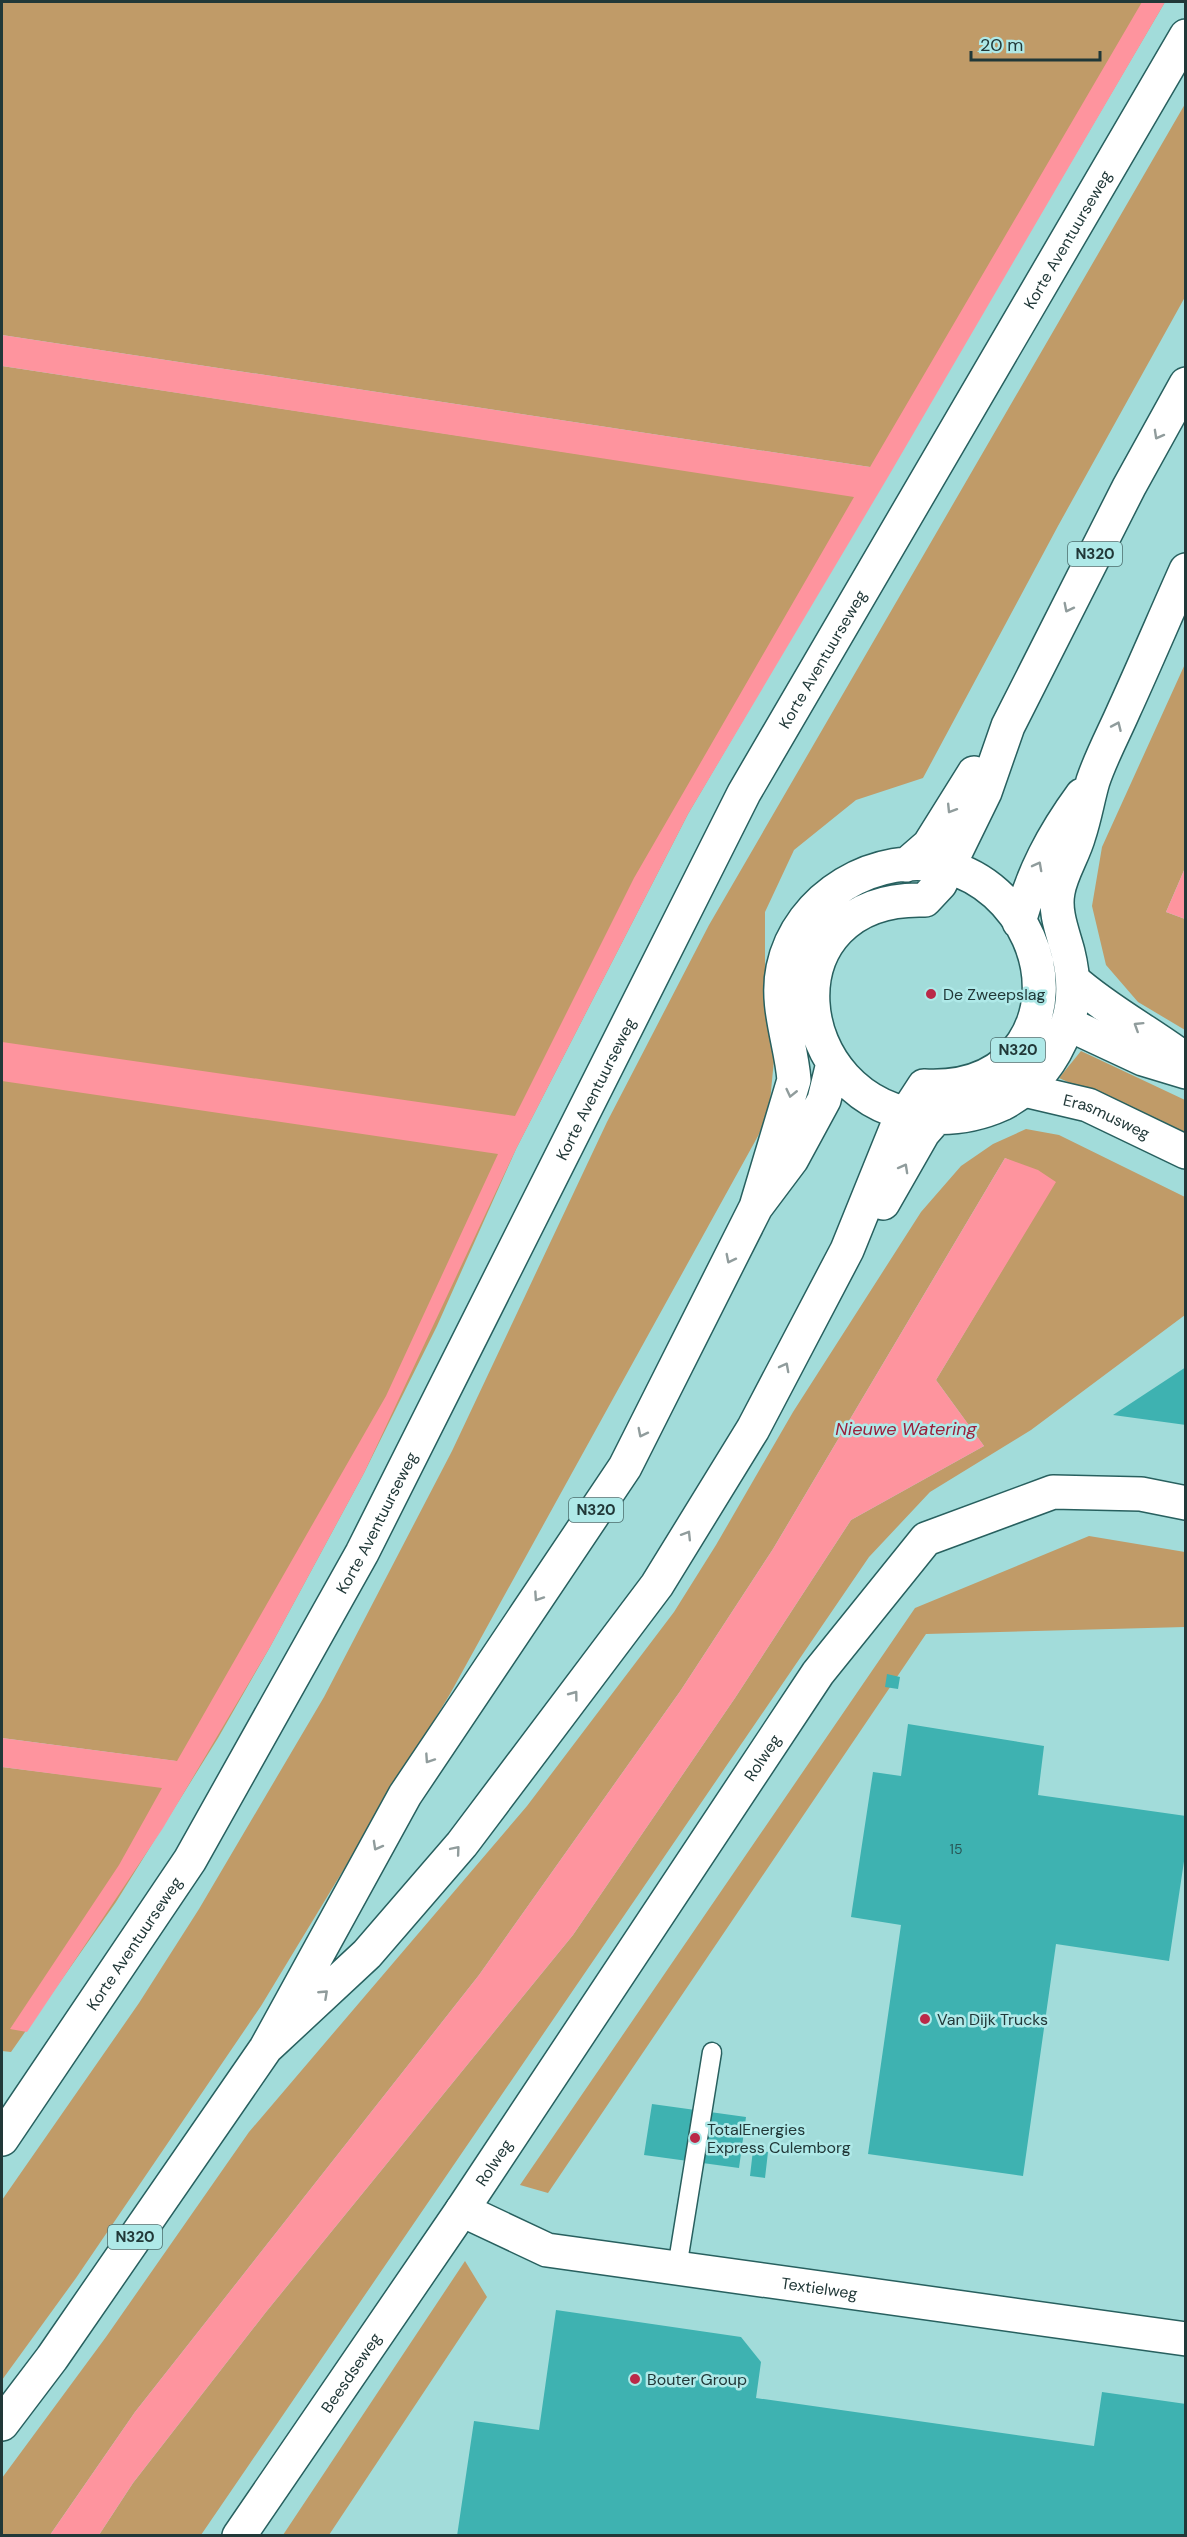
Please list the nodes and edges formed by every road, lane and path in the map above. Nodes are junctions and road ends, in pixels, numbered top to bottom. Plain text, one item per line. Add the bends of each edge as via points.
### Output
1 (1185, 36) edge
2 (1185, 384) edge
3 (1185, 570) edge
4 (1008, 726) junction
5 (1094, 780) junction
6 (906, 864) junction
7 (948, 868) junction
8 (1018, 921) junction
9 (1074, 980) junction
10 (1040, 1005) junction
11 (1068, 1024) junction
12 (1185, 1060) edge
13 (833, 1063) junction
14 (1185, 1072) edge
15 (1024, 1090) junction
16 (921, 1116) junction
17 (1185, 1152) edge
18 (756, 1207) junction
19 (1185, 1503) edge
20 (266, 2048) junction
21 (712, 2052) dead end
22 (2, 2139) edge
23 (462, 2210) junction
24 (677, 2268) junction
25 (1185, 2339) edge
26 (2, 2424) edge
27 (238, 2535) edge

1 - 22 main road, Korte Aventuurseweg via 744,793 368,1543 190,1860
2 -> 4 main road, N320
5 -> 3 main road, N320
4 -> 6 main road, N320 via 929,845
4 - 7 main road, N320 via 985,792
8 -> 5 main road, N320 via 1031,879 1060,824
5 - 9 main road, N320 via 1079,837 1057,893 1059,923
6 - 7 main road, N320
6 -> 18 main road, N320 via 872,871 841,885 814,907 795,936 783,967 781,1002 794,1080
7 - 8 main road, N320 via 969,875 988,888
7 - 13 main road, N320 via 926,900 899,899 873,906 850,919 832,938 819,961 812,987 813,1014
8 - 10 main road, N320 via 1038,961
9 - 11 main road, N320
12 -> 9 main road via 1091,996
10 - 11 main road, N320
10 - 16 main road, N320 via 1027,1037 998,1069 951,1087 924,1086
11 - 14 main road via 1143,1059
11 - 15 main road, N320 via 1043,1071
13 - 16 main road, N320 via 852,1086 869,1098
13 - 18 main road, N320 via 824,1100 792,1159
15 - 16 main road, N320 via 982,1112 959,1117
15 - 17 main road, Erasmusweg via 1088,1105
20 -> 16 main road, N320 via 367,1954 462,1844 657,1585 753,1429 847,1250 888,1196 923,1133
18 -> 20 main road, N320 via 625,1467 405,1795
19 - 23 main road, Rolweg via 1141,1494 1053,1492 926,1539 818,1673
20 - 26 main road, N320
21 - 24 lane
23 - 24 main road, Textielweg via 547,2250
23 - 27 main road, Beesdseweg
24 - 25 main road, Textielweg

